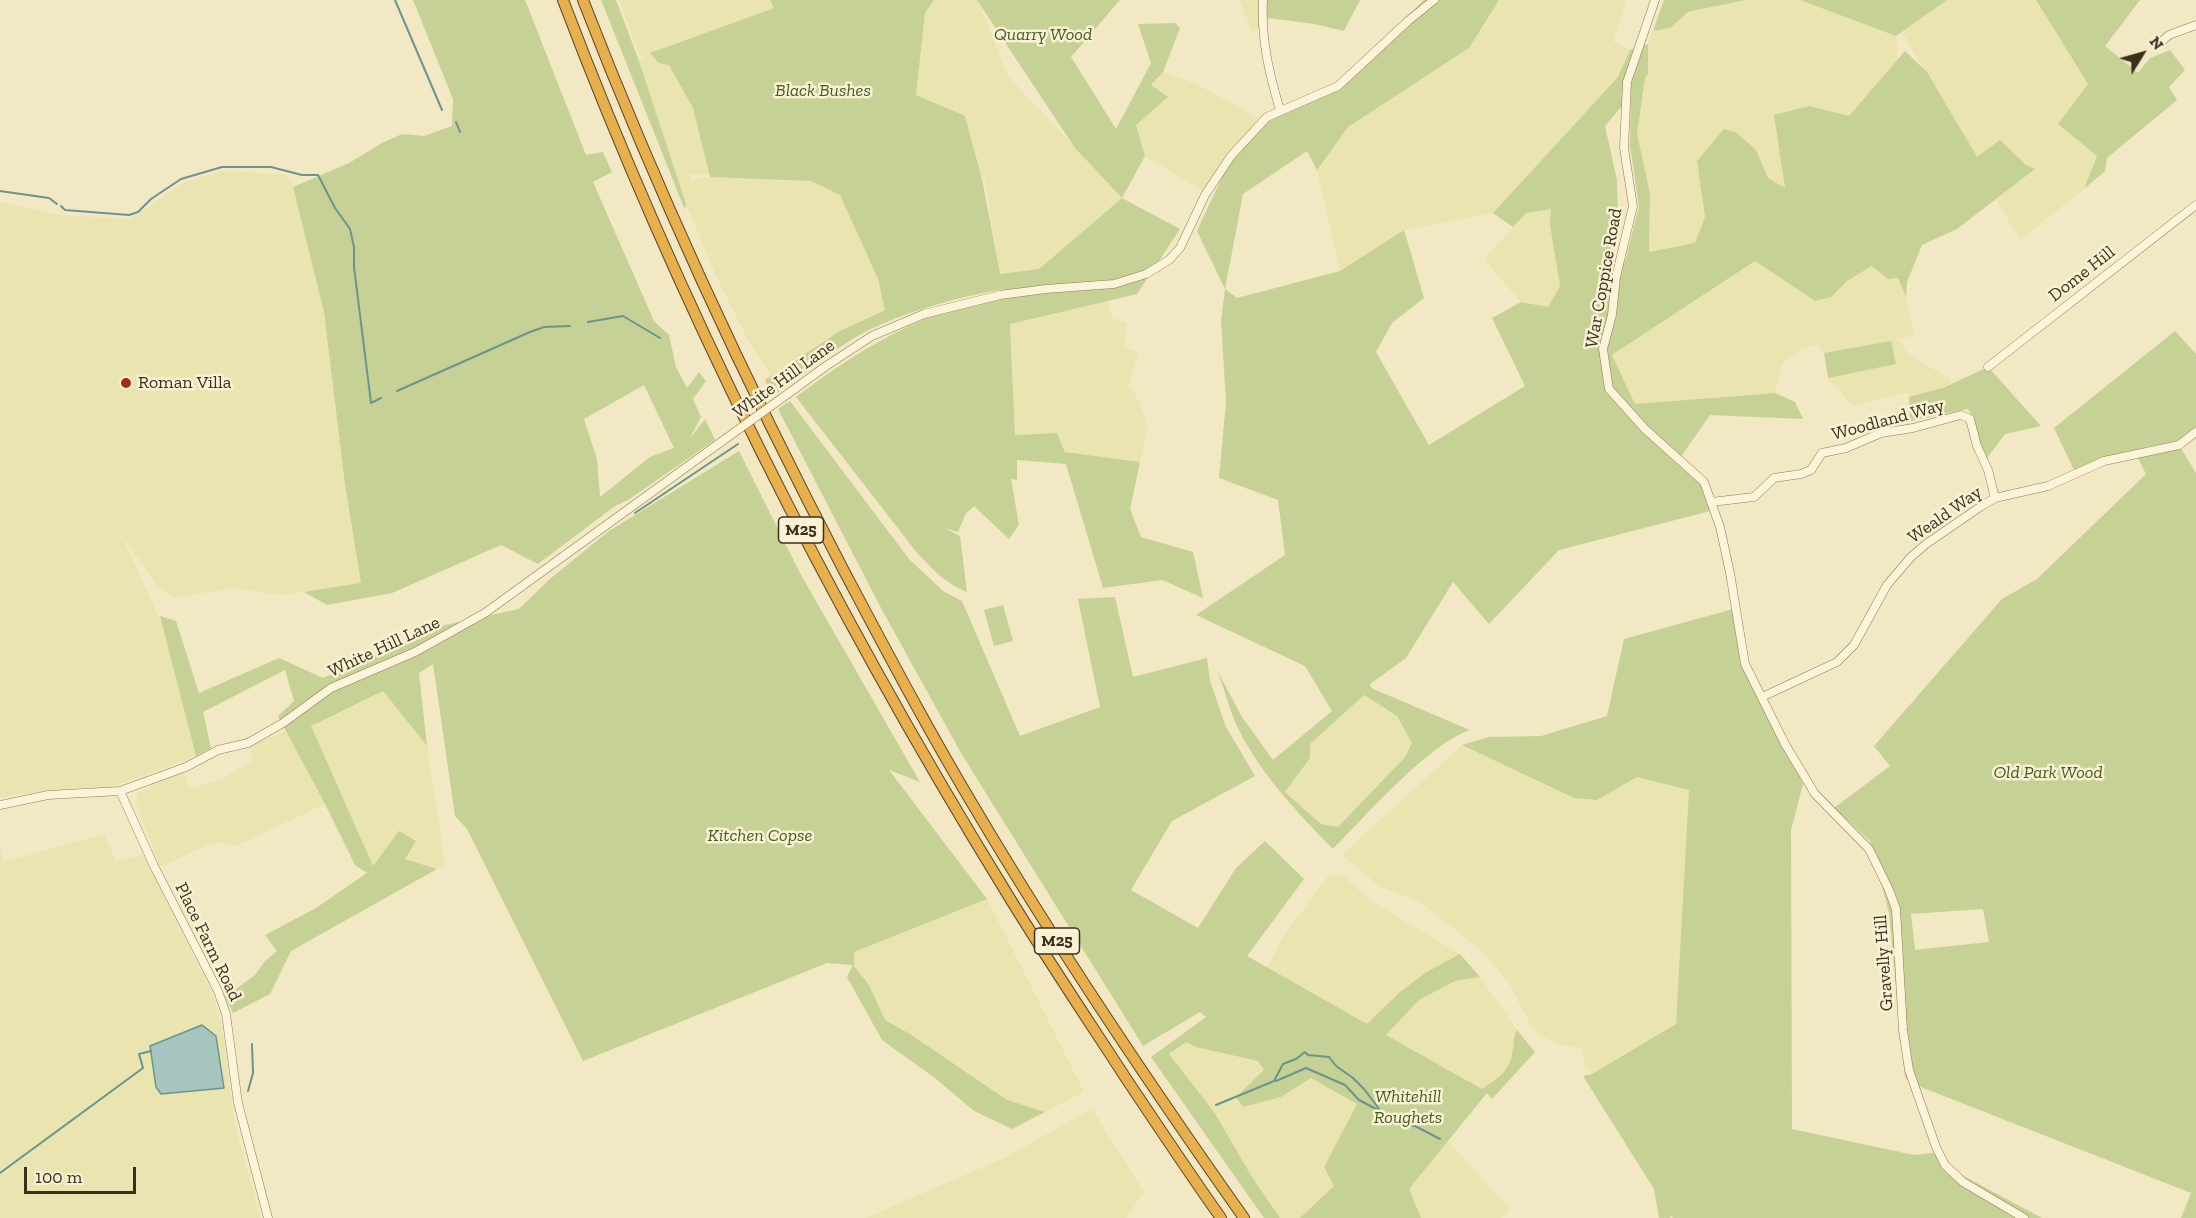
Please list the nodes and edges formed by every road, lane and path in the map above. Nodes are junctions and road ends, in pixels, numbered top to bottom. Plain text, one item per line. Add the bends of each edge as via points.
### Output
1 (563, 0) edge
2 (583, 0) edge
3 (1263, 0) edge
4 (1434, 0) edge
5 (1655, 0) edge
6 (2196, 25) edge
7 (2161, 42) dead end
8 (1280, 110) junction
9 (2196, 205) edge
10 (1988, 367) dead end
11 (2196, 432) edge
12 (1995, 498) junction
13 (1711, 502) junction
14 (1762, 697) junction
15 (120, 791) junction
16 (0, 805) edge
17 (268, 1218) edge
18 (1221, 1218) edge
19 (1244, 1218) edge
20 (2024, 1218) edge

1 - 18 highway, M25 via 702,328 841,605 1007,894
2 - 19 highway, M25 via 739,364 925,723 1075,971
3 - 8 street via 1267,63
4 - 8 street, White Hill Lane via 1338,86
5 - 13 street, War Coppice Road via 1627,82 1624,148 1633,207 1604,349 1609,389 1645,429 1704,482
6 - 7 street
8 - 15 street, White Hill Lane, bridge via 1267,117 1230,156 1205,195 1180,248 1146,274 1114,284 1000,295 924,314 872,336 485,613 415,652 331,688 248,743 218,750 186,767
9 - 10 street, Dome Hill
11 - 12 street, Weald Way via 2179,445 2104,461 2048,486
12 - 13 street, Woodland Way via 1970,419 1962,415 1881,433 1822,453 1811,470 1774,478 1754,497
12 - 14 street, Weald Way via 1911,557 1887,585 1854,645 1837,662
13 - 14 street, War Coppice Road via 1730,573 1745,664
14 - 20 street, Gravelly Hill via 1815,794 1869,849 1889,890 1896,909 1909,1070 1945,1165 1963,1182
15 - 16 street, White Hill Lane via 48,795
15 - 17 street, Place Farm Road via 226,1014 237,1103

